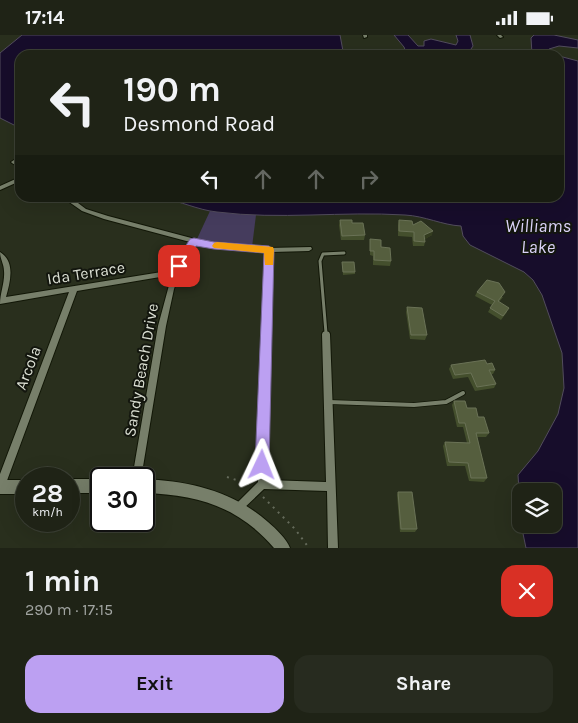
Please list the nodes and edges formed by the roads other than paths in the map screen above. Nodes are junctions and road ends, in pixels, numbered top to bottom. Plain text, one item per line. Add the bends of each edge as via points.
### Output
1 (15, 181) edge
2 (0, 188) edge
3 (73, 202) edge
4 (194, 241) junction
5 (309, 249) dead end
6 (269, 250) junction
7 (344, 253) dead end
8 (0, 254) edge
9 (177, 272) junction
10 (74, 289) junction
11 (1, 301) edge
12 (326, 334) joint
13 (463, 393) dead end
14 (329, 402) junction
15 (138, 467) edge
16 (262, 484) junction
17 (0, 486) edge
18 (15, 487) edge
19 (155, 487) edge
20 (330, 487) junction
21 (238, 508) junction
22 (283, 548) edge
23 (333, 548) edge

1 - 2 street
3 - 4 street via 106,218
4 - 6 street via 214,246
4 - 9 street, Sandy Beach Drive
5 - 6 street
6 - 16 street
7 - 12 lane via 323,255 320,261
8 - 11 street via 8,267
9 - 10 street, Ida Terrace
9 - 15 street, Sandy Beach Drive via 162,326
10 - 11 street, Ida Terrace
10 - 17 street, Arcola
12 - 14 street
13 - 14 lane via 446,402 414,405
14 - 20 street
16 - 20 street
16 - 21 street
17 - 18 main road
19 - 21 main road via 192,489
20 - 23 street
21 - 22 main road via 272,534

